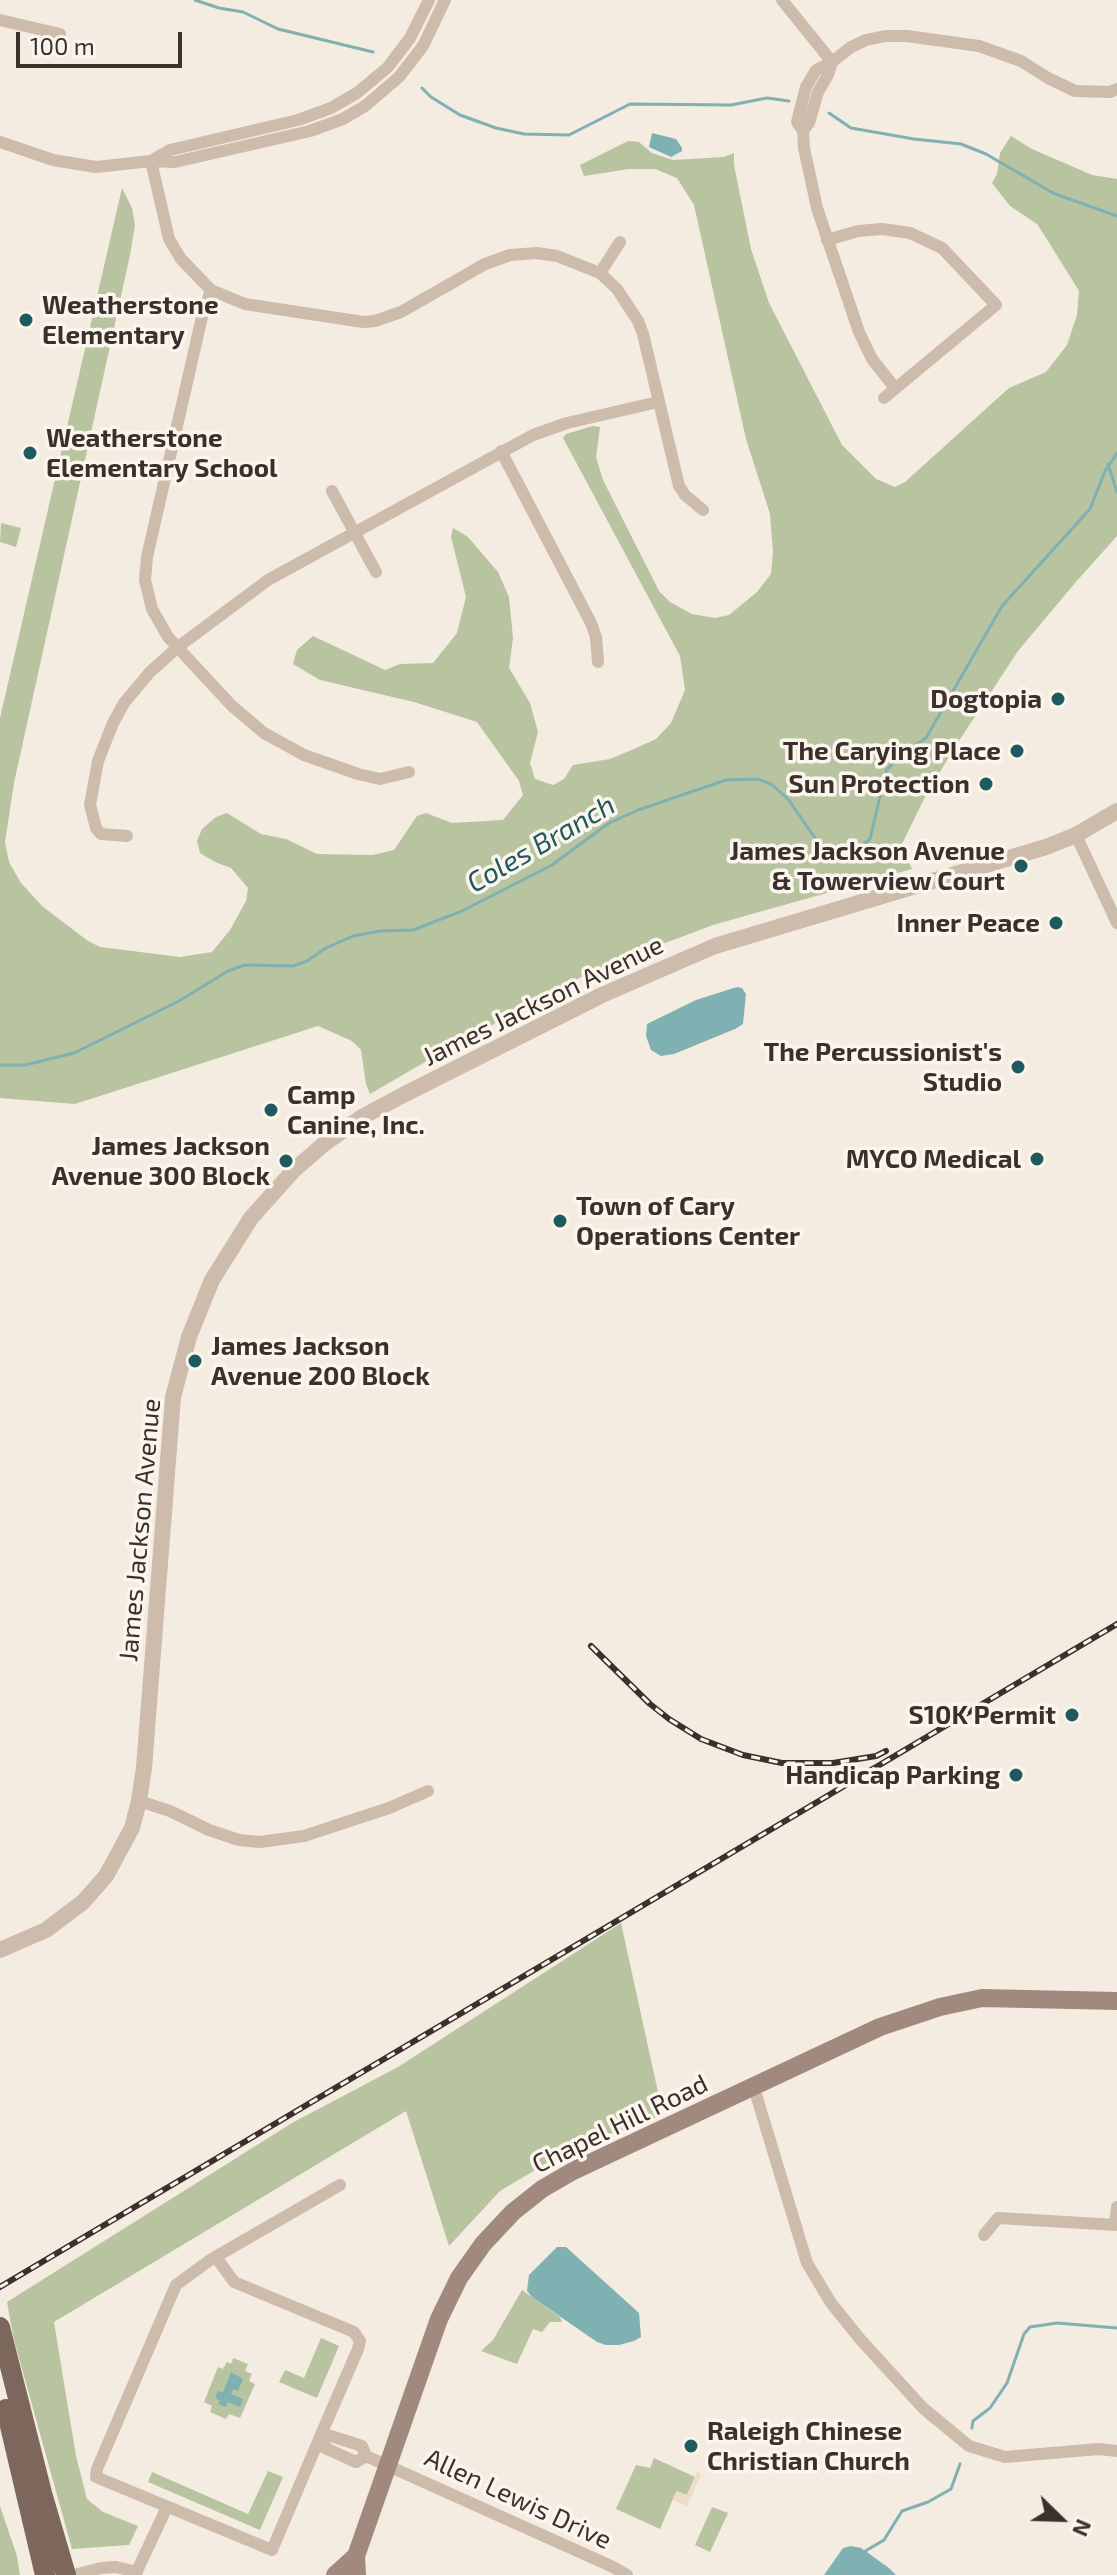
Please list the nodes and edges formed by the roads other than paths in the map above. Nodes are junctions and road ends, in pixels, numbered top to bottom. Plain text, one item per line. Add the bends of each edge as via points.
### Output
1 (429, 0) edge
2 (445, 0) edge
3 (782, 0) edge
4 (0, 20) edge
5 (60, 34) dead end
6 (832, 62) junction
7 (1117, 89) edge
8 (0, 142) edge
9 (151, 161) junction
10 (827, 240) junction
11 (620, 242) dead end
12 (600, 273) junction
13 (211, 290) junction
14 (895, 388) junction
15 (884, 398) dead end
16 (658, 402) junction
17 (501, 451) junction
18 (332, 491) dead end
19 (703, 510) dead end
20 (355, 531) junction
21 (376, 572) dead end
22 (178, 647) junction
23 (598, 662) dead end
24 (409, 772) dead end
25 (1117, 811) edge
26 (1076, 835) junction
27 (127, 836) dead end
28 (1117, 923) edge
29 (428, 1791) dead end
30 (139, 1801) junction
31 (0, 1950) edge
32 (1117, 2001) edge
33 (754, 2088) junction
34 (340, 2185) dead end
35 (1117, 2207) edge
36 (1116, 2225) edge
37 (984, 2235) dead end
38 (216, 2257) junction
39 (1, 2330) edge
40 (0, 2382) edge
41 (321, 2438) junction
42 (1117, 2451) edge
43 (389, 2465) junction
44 (167, 2507) junction
45 (356, 2556) junction
46 (136, 2574) edge
47 (45, 2575) edge
48 (66, 2575) edge
49 (74, 2575) edge
50 (335, 2575) edge
51 (357, 2575) edge
52 (627, 2575) edge

1 - 9 street via 388,67 357,93 298,120 170,150
2 - 9 street via 412,62 383,92 343,119 175,162
3 - 6 street
4 - 5 street
6 - 7 street via 866,40 907,36 979,46 1021,61 1075,91
6 - 10 street via 816,70 806,87 797,122
8 - 9 street via 78,165
9 - 13 street via 169,239
10 - 14 street via 872,359
10 - 14 street via 882,229 918,236 942,248 996,305
11 - 12 street
12 - 13 street via 557,256 510,255 476,268 401,312 363,322 256,306
12 - 16 street via 638,321
13 - 22 street via 147,557 147,597
14 - 15 street
16 - 17 street via 549,428
16 - 19 street via 679,486
17 - 20 street
17 - 23 street via 591,623
18 - 20 street
20 - 21 street
20 - 22 street via 268,580
22 - 24 street via 240,713 283,745 380,779
22 - 27 street via 124,703 98,761 90,805 96,828 101,834
25 - 26 street, James Jackson Avenue
26 - 28 street
26 - 30 street, James Jackson Avenue via 715,946 602,995 376,1109 294,1170 251,1218 212,1280 189,1337 173,1399
29 - 30 street via 304,1836 260,1842 209,1830
30 - 31 street, James Jackson Avenue via 126,1843 94,1891 46,1930
32 - 33 main road, Chapel Hill Road via 982,1998 940,2007 880,2027
33 - 42 street via 807,2263 831,2303 923,2408 969,2446 1005,2457
33 - 43 main road, Chapel Hill Road via 573,2171 542,2189 503,2223 459,2278 439,2319
34 - 38 street
35 - 36 street
36 - 37 street via 998,2218
38 - 41 street via 234,2282 354,2332 360,2341
38 - 44 street via 176,2285 97,2469 96,2477
39 - 48 main road
40 - 47 main road
41 - 43 street, Allen Lewis Drive via 325,2448 356,2462 366,2456
41 - 44 street via 272,2550
43 - 45 main road, Chapel Hill Road
43 - 52 street, Allen Lewis Drive
44 - 46 street
45 - 50 main road, Chapel Hill Road
45 - 51 main road, Chapel Hill Road
46 - 49 street via 116,2567

